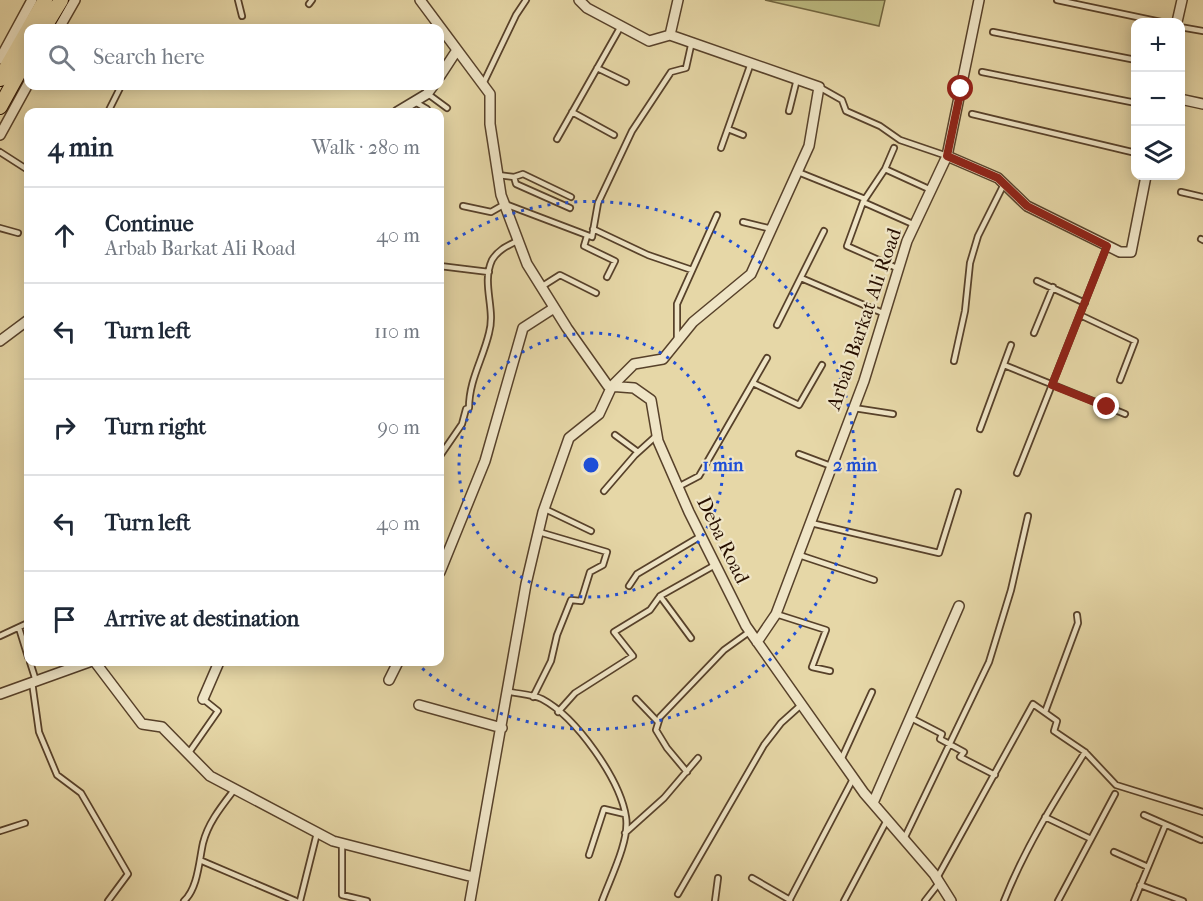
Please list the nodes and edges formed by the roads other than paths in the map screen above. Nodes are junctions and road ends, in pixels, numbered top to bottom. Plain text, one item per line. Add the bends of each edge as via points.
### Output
1 (32, 0) edge
2 (45, 0) edge
3 (61, 0) edge
4 (75, 0) edge
5 (238, 0) edge
6 (420, 0) edge
7 (526, 0) edge
8 (579, 0) edge
9 (678, 0) edge
10 (979, 0) edge
11 (1057, 0) edge
12 (1182, 0) edge
13 (242, 16) dead end
14 (1142, 18) edge
15 (1178, 18) edge
16 (35, 24) edge
17 (46, 24) edge
18 (61, 24) edge
19 (438, 24) edge
20 (621, 26) junction
21 (1185, 28) edge
22 (1203, 31) edge
23 (444, 32) edge
24 (993, 32) dead end
25 (669, 35) junction
26 (692, 41) junction
27 (24, 49) edge
28 (457, 50) junction
29 (0, 59) edge
30 (1131, 59) edge
31 (24, 62) edge
32 (751, 63) junction
33 (597, 68) junction
34 (444, 70) edge
35 (982, 72) dead end
36 (11, 79) edge
37 (797, 79) junction
38 (626, 82) dead end
39 (483, 84) junction
40 (819, 87) junction
41 (119, 90) edge
42 (430, 90) edge
43 (1185, 100) edge
44 (415, 102) junction
45 (1131, 102) edge
46 (1203, 104) edge
47 (0, 107) edge
48 (110, 108) edge
49 (404, 108) edge
50 (425, 108) edge
51 (447, 108) dead end
52 (789, 111) dead end
53 (572, 112) junction
54 (972, 114) dead end
55 (728, 129) junction
56 (0, 135) edge
57 (614, 135) dead end
58 (743, 135) dead end
59 (557, 139) dead end
60 (894, 147) dead end
61 (721, 148) dead end
62 (0, 152) edge
63 (1131, 152) edge
64 (947, 156) junction
65 (24, 168) edge
66 (885, 170) junction
67 (798, 172) junction
68 (498, 175) junction
69 (514, 177) junction
70 (1145, 180) edge
71 (1004, 184) junction
72 (931, 190) junction
73 (1181, 192) dead end
74 (571, 197) dead end
75 (1203, 197) edge
76 (864, 201) junction
77 (505, 204) junction
78 (463, 206) dead end
79 (570, 208) dead end
80 (717, 215) dead end
81 (743, 222) dead end
82 (915, 225) junction
83 (0, 228) edge
84 (593, 229) junction
85 (772, 229) junction
86 (824, 231) dead end
87 (18, 233) dead end
88 (587, 236) junction
89 (518, 240) junction
90 (1107, 246) junction
91 (444, 266) edge
92 (899, 268) junction
93 (692, 270) junction
94 (489, 272) junction
95 (607, 277) dead end
96 (801, 278) junction
97 (1037, 281) dead end
98 (541, 287) junction
99 (1053, 287) junction
100 (596, 293) dead end
101 (1085, 303) junction
102 (554, 308) junction
103 (885, 314) junction
104 (1080, 315) junction
105 (24, 323) edge
106 (777, 325) dead end
107 (1034, 333) dead end
108 (0, 341) edge
109 (677, 342) junction
110 (1011, 345) dead end
111 (767, 358) dead end
112 (954, 361) dead end
113 (822, 365) dead end
114 (1004, 365) junction
115 (1120, 380) dead end
116 (753, 383) junction
117 (1052, 385) junction
118 (612, 386) junction
119 (854, 408) junction
120 (893, 414) dead end
121 (1125, 414) dead end
122 (980, 429) dead end
123 (615, 435) dead end
124 (657, 435) junction
125 (444, 450) edge
126 (638, 452) junction
127 (799, 454) dead end
128 (831, 466) junction
129 (1017, 474) dead end
130 (678, 487) junction
131 (604, 491) dead end
132 (958, 492) dead end
133 (544, 509) junction
134 (1028, 516) dead end
135 (809, 522) junction
136 (591, 531) dead end
137 (538, 532) junction
138 (701, 536) junction
139 (798, 554) junction
140 (444, 562) edge
141 (715, 565) junction
142 (874, 580) dead end
143 (629, 586) dead end
144 (660, 596) junction
145 (959, 606) dead end
146 (776, 614) junction
147 (1077, 615) dead end
148 (24, 626) edge
149 (19, 628) junction
150 (750, 632) junction
151 (0, 636) edge
152 (691, 638) dead end
153 (757, 642) junction
154 (24, 644) edge
155 (31, 666) edge
156 (78, 666) edge
157 (98, 666) edge
158 (217, 666) edge
159 (396, 666) edge
160 (830, 670) dead end
161 (389, 680) dead end
162 (34, 681) junction
163 (506, 691) junction
164 (872, 692) dead end
165 (0, 694) edge
166 (533, 697) junction
167 (203, 699) joint
168 (636, 699) dead end
169 (419, 705) dead end
170 (801, 705) junction
171 (558, 712) junction
172 (1045, 712) junction
173 (910, 717) junction
174 (658, 722) junction
175 (502, 728) junction
176 (950, 744) junction
177 (1085, 752) junction
178 (188, 754) junction
179 (698, 758) dead end
180 (841, 760) junction
181 (687, 772) junction
182 (995, 775) junction
183 (854, 778) junction
184 (234, 790) junction
185 (1115, 794) dead end
186 (873, 803) junction
187 (1203, 812) edge
188 (625, 814) junction
189 (1144, 815) dead end
190 (1045, 817) junction
191 (887, 820) junction
192 (25, 823) dead end
193 (1165, 826) junction
194 (0, 831) edge
195 (317, 833) junction
196 (625, 833) junction
197 (1089, 838) junction
198 (903, 839) junction
199 (1201, 840) dead end
200 (342, 843) junction
201 (1114, 852) dead end
202 (589, 855) dead end
203 (202, 861) junction
204 (1148, 867) junction
205 (473, 877) junction
206 (718, 878) dead end
207 (752, 878) dead end
208 (938, 880) junction
209 (1140, 885) junction
210 (678, 894) dead end
211 (789, 900) edge
212 (108, 901) edge
213 (185, 901) edge
214 (298, 901) edge
215 (367, 901) edge
216 (470, 901) edge
217 (602, 901) edge
218 (715, 901) edge
219 (844, 901) edge
220 (924, 901) edge
221 (951, 901) edge
222 (1004, 901) edge
223 (1058, 901) edge
224 (1134, 901) edge
225 (1183, 901) edge

1 - 29 street
2 - 16 main road
3 - 17 main road
4 - 18 street
5 - 13 lane
6 - 19 street
7 - 39 lane
8 - 20 street
9 - 25 street
10 - 64 street, Arbab Barkat Ali Road
11 - 14 lane
12 - 15 street
20 - 25 street via 649,41
20 - 33 lane
21 - 22 lane
23 - 28 street
24 - 30 lane
25 - 26 street
26 - 32 street
26 - 84 lane via 686,68 671,72 632,131 598,203
27 - 36 main road
28 - 34 street
28 - 39 street
31 - 36 main road
32 - 37 street
32 - 55 lane
33 - 38 lane
33 - 53 lane
35 - 45 lane
36 - 47 main road
36 - 56 street
37 - 40 street
37 - 52 lane
39 - 68 street via 490,94
40 - 64 lane via 842,100 846,111 900,140
40 - 67 street via 809,146
41 - 48 lane
42 - 44 street
42 - 51 lane
43 - 46 street
44 - 49 street
44 - 50 lane
53 - 57 lane
53 - 59 lane
54 - 63 lane
55 - 58 lane
55 - 61 lane
60 - 66 lane
62 - 65 lane
64 - 71 street
64 - 72 street, Arbab Barkat Ali Road
66 - 72 lane
66 - 76 lane
67 - 76 lane
67 - 85 street
68 - 69 lane
68 - 77 street
69 - 74 lane via 523,174
69 - 79 lane via 516,184
70 - 90 street via 1131,252
71 - 90 street via 1027,206
71 - 112 lane via 978,236 970,262
72 - 82 street, Arbab Barkat Ali Road
73 - 75 lane
76 - 82 lane
76 - 92 lane via 846,246
77 - 78 lane via 491,212
77 - 88 lane
77 - 89 street
80 - 93 lane
81 - 85 lane
82 - 92 street, Arbab Barkat Ali Road
83 - 87 lane
84 - 88 lane via 592,237
84 - 93 lane
85 - 109 street via 751,274 693,322
86 - 96 lane
88 - 95 lane via 584,246 615,261
89 - 94 lane via 498,251
89 - 98 street
90 - 101 lane
91 - 94 lane
92 - 103 street, Arbab Barkat Ali Road
93 - 109 lane via 677,304
94 - 125 lane via 486,281 490,332 469,392 469,408
96 - 103 lane
96 - 106 lane
97 - 99 lane
98 - 100 lane via 560,275
98 - 102 street
99 - 101 lane
99 - 107 lane
101 - 104 lane
102 - 118 street via 608,386
102 - 140 street via 524,328 485,461
103 - 119 street, Arbab Barkat Ali Road
104 - 115 lane via 1135,341
104 - 117 lane
105 - 108 street
109 - 118 street via 663,359 634,364
110 - 114 lane
111 - 116 lane
113 - 116 lane via 799,405
114 - 117 lane
114 - 122 lane
116 - 130 lane via 699,476
117 - 121 lane
117 - 129 lane
118 - 124 street, Deba Road via 634,388 651,400
118 - 133 street via 599,414 569,438
119 - 120 lane
119 - 128 street, Arbab Barkat Ali Road
123 - 126 lane
124 - 126 lane
124 - 130 street, Deba Road
126 - 131 lane
127 - 128 lane
128 - 135 street, Arbab Barkat Ali Road
130 - 138 street, Deba Road
132 - 135 lane via 939,553
133 - 136 lane
133 - 137 street
134 - 176 lane via 989,662
135 - 139 street, Arbab Barkat Ali Road
137 - 163 street
137 - 166 lane via 607,552 603,565 591,572 580,601 571,600 551,661
138 - 141 street, Deba Road
138 - 143 lane via 637,574
139 - 142 lane
139 - 146 street, Arbab Barkat Ali Road
141 - 144 lane
141 - 150 street, Deba Road
144 - 152 lane
144 - 171 lane via 650,610 614,632 633,656 575,693
145 - 173 street
146 - 153 street, Arbab Barkat Ali Road
146 - 160 lane via 826,630 812,667
147 - 172 lane via 1078,623
148 - 149 lane
149 - 151 lane
149 - 154 lane
150 - 153 street, Deba Road
150 - 174 lane via 724,650
153 - 170 street, Deba Road
155 - 162 lane
156 - 162 street
157 - 178 street via 142,724 162,727
158 - 167 street
159 - 161 street
162 - 165 street
162 - 212 lane via 39,732 57,774 81,793 128,874
163 - 166 lane
163 - 175 street
164 - 180 lane
166 - 171 lane
167 - 178 lane via 218,711
168 - 174 lane
169 - 175 street
170 - 180 street, Deba Road
170 - 210 lane via 780,723 764,745
171 - 188 lane via 590,745 615,784
172 - 177 lane via 1057,721 1054,731
172 - 182 lane via 1033,704
173 - 176 lane via 942,734 940,739
173 - 186 street
174 - 181 lane via 656,730
175 - 205 street
176 - 182 lane via 964,752 960,757
176 - 198 lane
177 - 187 lane via 1116,785
177 - 190 lane
178 - 184 street via 210,776
179 - 181 lane
180 - 183 street, Deba Road
181 - 196 lane
182 - 208 lane
183 - 186 street, Deba Road
183 - 211 lane
184 - 195 street
184 - 203 lane via 212,819
185 - 197 lane
186 - 191 street, Deba Road
188 - 196 lane
188 - 202 lane via 604,809
189 - 193 lane
190 - 197 lane
190 - 222 lane
191 - 198 street, Deba Road
191 - 219 lane
192 - 194 lane
193 - 199 lane
193 - 204 lane
195 - 200 street
195 - 214 lane
196 - 217 lane
197 - 223 lane
198 - 208 street, Deba Road
200 - 205 street
200 - 215 lane via 342,895
201 - 204 lane
203 - 213 lane
203 - 214 lane
204 - 209 lane
205 - 216 street
206 - 218 lane
207 - 211 lane
208 - 220 lane
208 - 221 street, Deba Road
209 - 224 lane
209 - 225 lane

